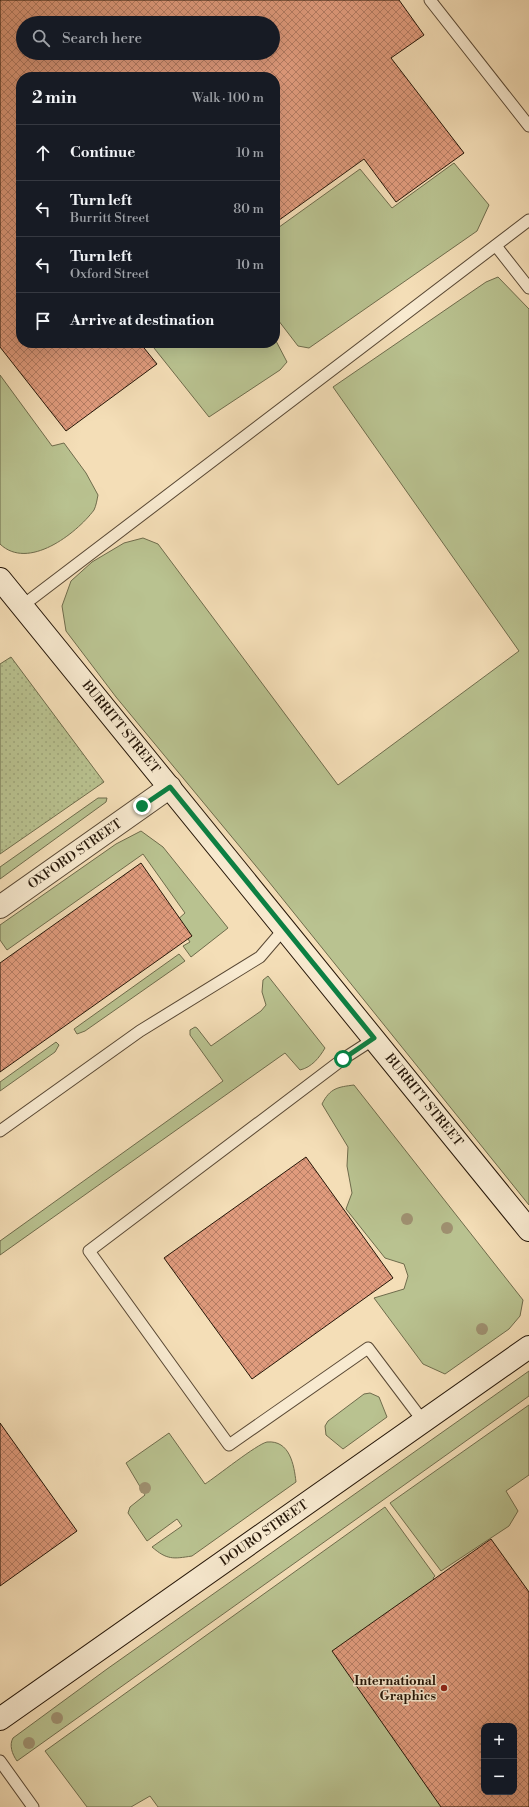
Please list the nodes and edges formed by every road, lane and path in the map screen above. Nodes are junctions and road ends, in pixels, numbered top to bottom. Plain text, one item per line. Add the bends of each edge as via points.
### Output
1 (430, 0) edge
2 (529, 126) edge
3 (529, 220) edge
4 (496, 246) junction
5 (529, 288) edge
6 (0, 579) edge
7 (22, 606) junction
8 (170, 787) junction
9 (0, 907) edge
10 (284, 929) junction
11 (374, 1038) junction
12 (0, 1131) edge
13 (529, 1230) edge
14 (529, 1347) edge
15 (423, 1421) junction
16 (0, 1719) edge
17 (0, 1761) edge
18 (33, 1807) edge

1 - 2 lane
3 - 4 lane
4 - 5 lane
4 - 7 lane
6 - 7 street, BURRITT STREET
7 - 8 street, BURRITT STREET
8 - 9 street, OXFORD STREET
8 - 10 street, BURRITT STREET
10 - 11 street, BURRITT STREET
10 - 12 lane via 260,957 140,1031
11 - 13 street, BURRITT STREET
11 - 15 lane via 89,1251 229,1445 368,1348
14 - 15 street, DOURO STREET
15 - 16 street, DOURO STREET
17 - 18 lane

